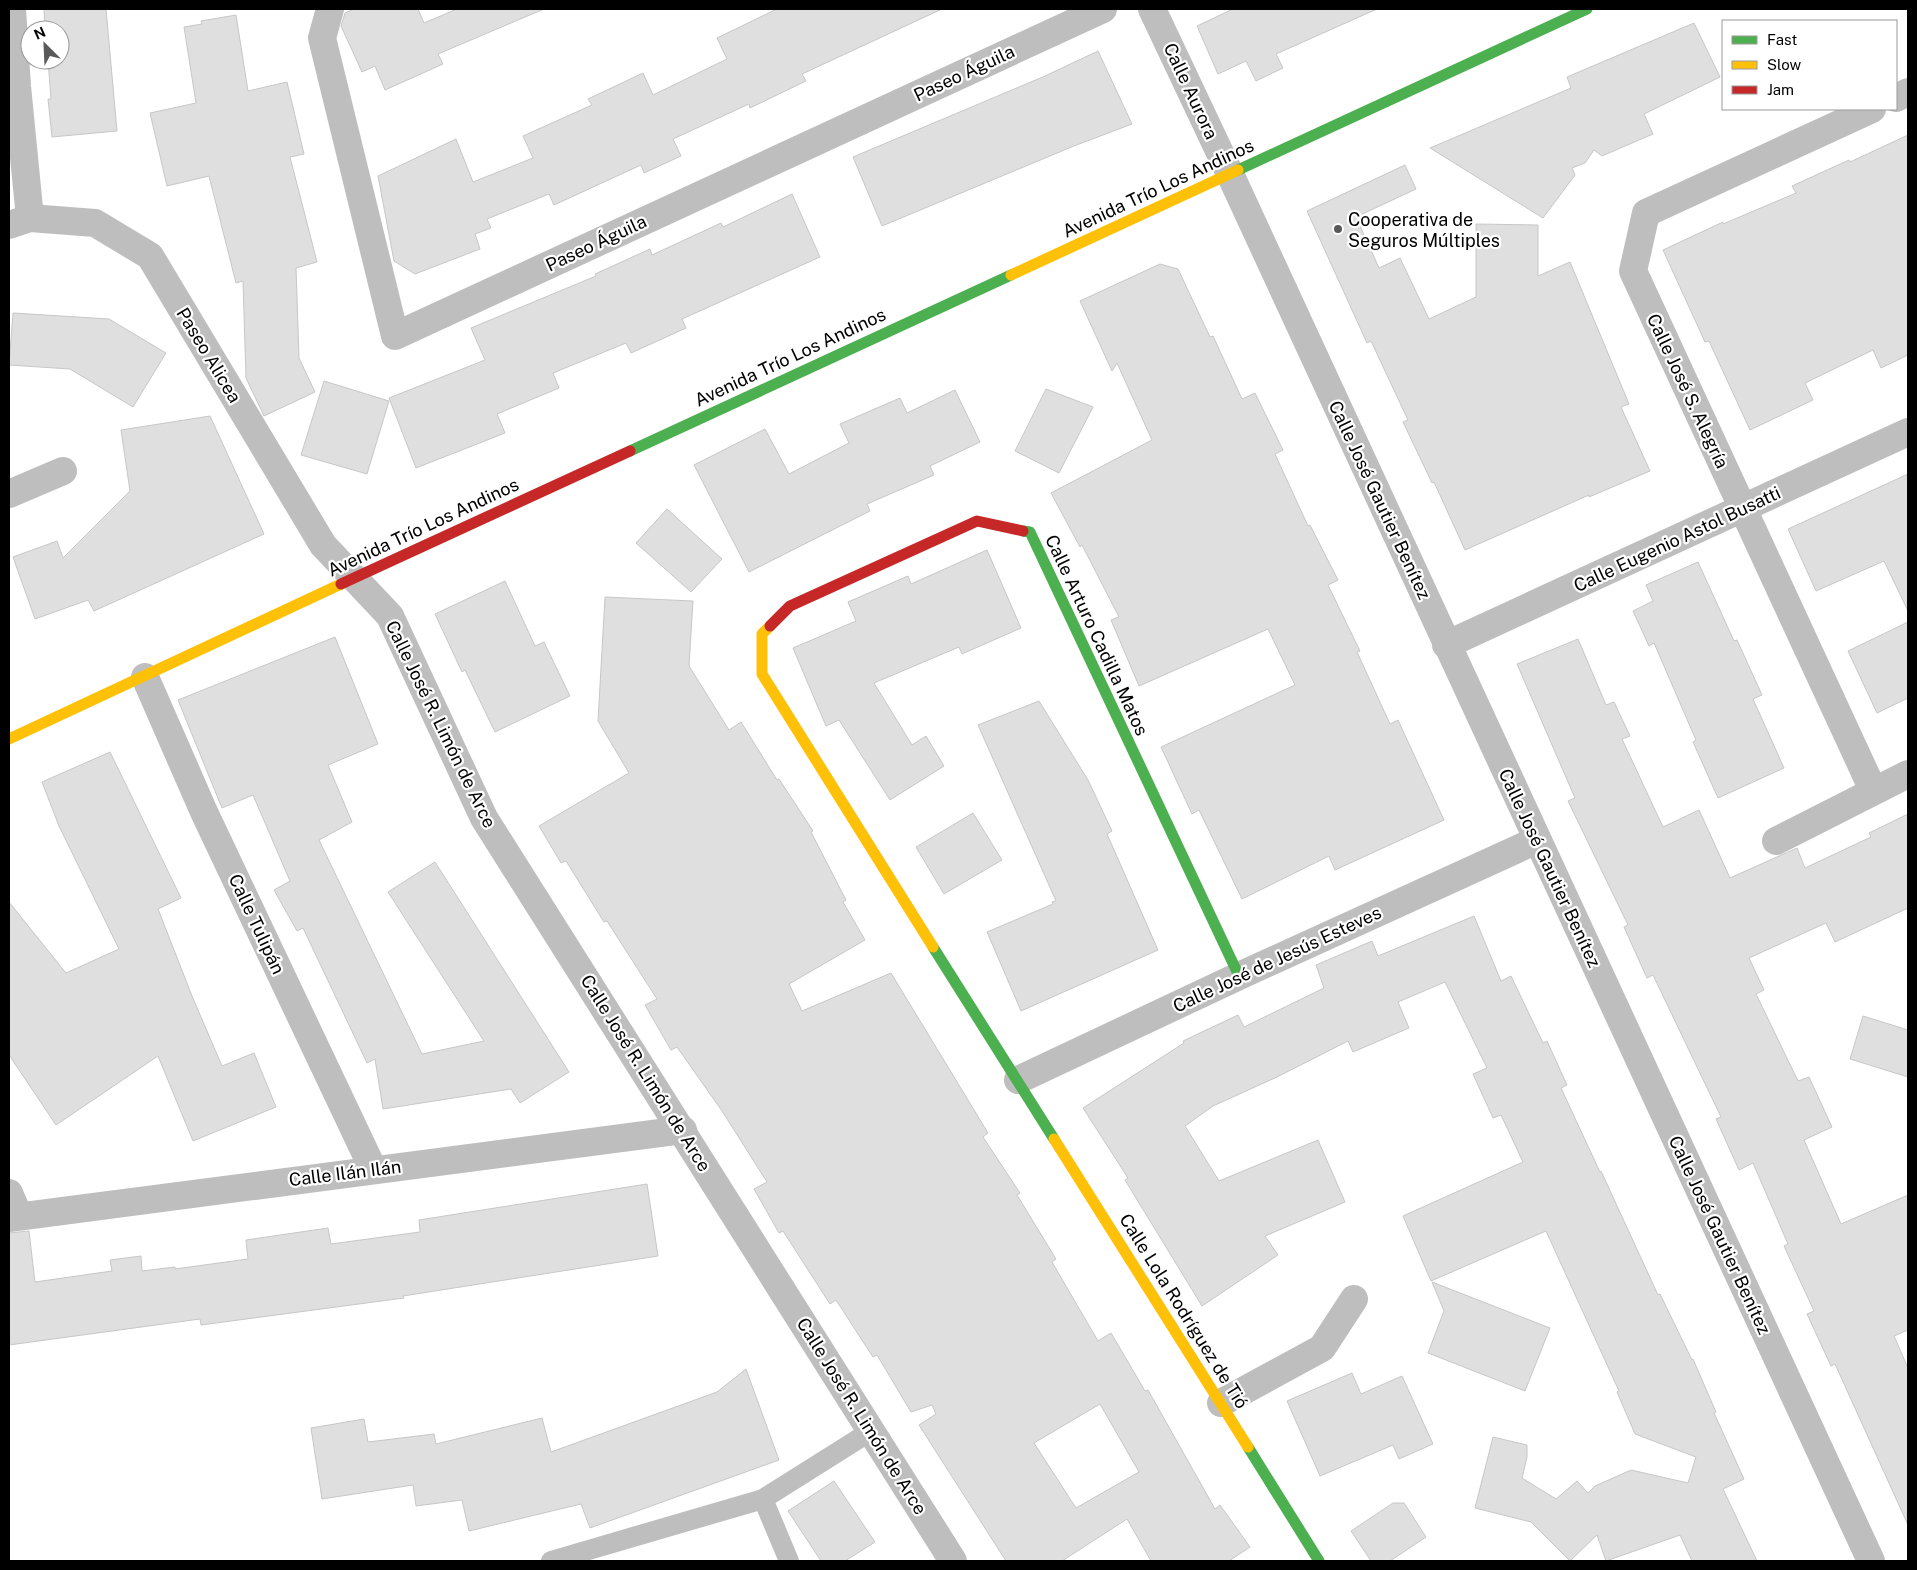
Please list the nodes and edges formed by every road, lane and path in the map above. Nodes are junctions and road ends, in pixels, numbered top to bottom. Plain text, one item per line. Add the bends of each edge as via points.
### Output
1 (12, 9) edge
2 (330, 9) edge
3 (1103, 9) edge
4 (1152, 9) edge
5 (1587, 9) edge
6 (1870, 110) edge
7 (1230, 174) junction
8 (19, 221) edge
9 (1908, 432) edge
10 (63, 471) dead end
11 (9, 494) edge
12 (1743, 509) junction
13 (354, 578) junction
14 (1446, 644) junction
15 (145, 677) junction
16 (9, 739) edge
17 (1908, 774) edge
18 (1873, 790) junction
19 (1537, 840) junction
20 (1776, 841) dead end
21 (1239, 976) junction
22 (1018, 1080) junction
23 (682, 1130) junction
24 (374, 1169) junction
25 (12, 1209) edge
26 (1354, 1298) dead end
27 (1221, 1403) junction
28 (871, 1431) junction
29 (763, 1499) junction
30 (551, 1561) edge
31 (789, 1561) edge
32 (953, 1561) edge
33 (1319, 1561) edge
34 (1871, 1561) edge

1 - 8 street
2 - 3 street, Paseo Águila via 322,38 395,336
4 - 7 street, Calle Aurora
5 - 7 street, Avenida Trío Los Andinos
6 - 12 street, Calle José S. Alegría via 1646,213 1633,271
7 - 13 street, Avenida Trío Los Andinos
7 - 14 street, Calle José Gautier Benítez
8 - 13 street, Paseo Alicea via 95,223 150,256 323,545
9 - 12 street, Calle Eugenio Astol Busatti
10 - 11 street
12 - 14 street, Calle Eugenio Astol Busatti
12 - 18 street, Calle José S. Alegría
13 - 15 street, Avenida Trío Los Andinos
13 - 23 street, Calle José R. Limón de Arce via 390,616 484,818
14 - 19 street, Calle José Gautier Benítez
15 - 16 street, Avenida Trío Los Andinos
15 - 24 street, Calle Tulipán via 204,812
17 - 18 street
18 - 20 street
19 - 21 street, Calle José de Jesús Esteves
19 - 34 street, Calle José Gautier Benítez
21 - 22 street, Calle José de Jesús Esteves
21 - 22 street, Calle Arturo Cadilla Matos via 1030,532 977,521 790,606 762,634 762,674
22 - 27 street, Calle Lola Rodríguez de Tió
23 - 24 street, Calle Ilán Ilán
23 - 28 street, Calle José R. Limón de Arce
24 - 25 street, Calle Ilán Ilán
26 - 27 street via 1322,1348
27 - 33 street, Calle Lola Rodríguez de Tió
28 - 29 lane
28 - 32 street, Calle José R. Limón de Arce
29 - 30 lane
29 - 31 lane

